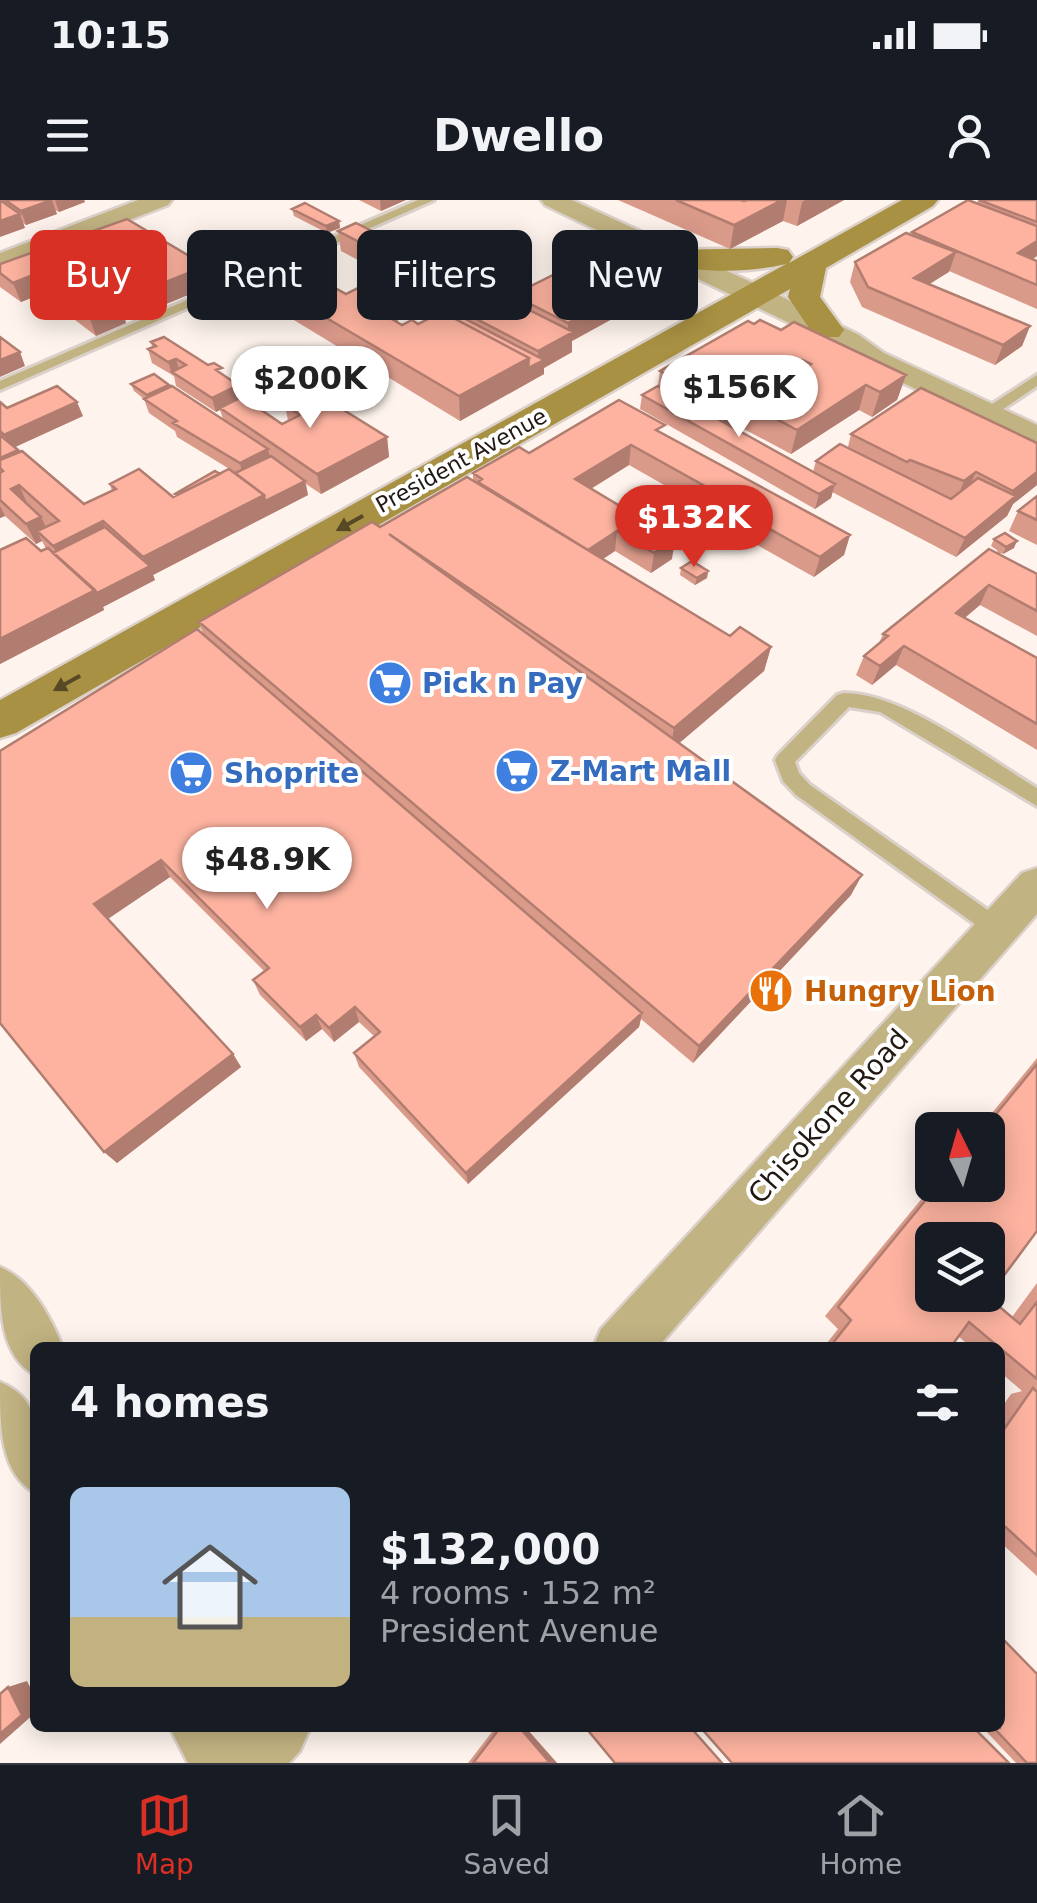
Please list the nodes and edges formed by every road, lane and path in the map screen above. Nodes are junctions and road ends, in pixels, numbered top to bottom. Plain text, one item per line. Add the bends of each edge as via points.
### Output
1 (124, 200) edge
2 (160, 200) edge
3 (428, 200) edge
4 (882, 200) edge
5 (923, 200) edge
6 (544, 205) edge
7 (580, 230) edge
8 (0, 247) edge
9 (794, 260) junction
10 (0, 262) edge
11 (698, 277) edge
12 (698, 294) edge
13 (698, 294) edge
14 (732, 294) junction
15 (698, 306) edge
16 (626, 320) edge
17 (630, 320) edge
18 (785, 327) junction
19 (827, 330) junction
20 (874, 359) junction
21 (1037, 379) edge
22 (0, 386) edge
23 (988, 413) junction
24 (1037, 436) edge
25 (0, 684) edge
26 (0, 721) edge
27 (1037, 798) edge
28 (1037, 885) edge
29 (998, 928) junction
30 (0, 1294) edge
31 (32, 1342) edge
32 (625, 1342) edge
33 (0, 1410) edge
34 (30, 1456) edge
35 (207, 1732) edge
36 (273, 1732) edge
37 (226, 1763) edge
38 (245, 1763) edge

1 - 8 street
2 - 10 street
3 - 22 lane
4 - 9 main road, President Avenue
5 - 9 main road, President Avenue
6 - 7 street
9 - 11 main road via 723,261
9 - 14 main road, President Avenue
9 - 19 main road via 804,297
12 - 14 main road, President Avenue
13 - 14 street
14 - 18 street
14 - 19 street
15 - 18 main road via 738,324
16 - 25 main road, President Avenue
17 -> 26 main road, President Avenue
18 - 20 street
19 - 20 street
20 - 23 street
21 - 23 lane
23 - 24 street
27 - 29 lane via 866,700 844,700 785,760 803,790
28 - 29 street, Chisokone Road
29 - 32 street, Chisokone Road
30 - 31 street
33 - 34 street
35 - 37 street
36 - 38 street

